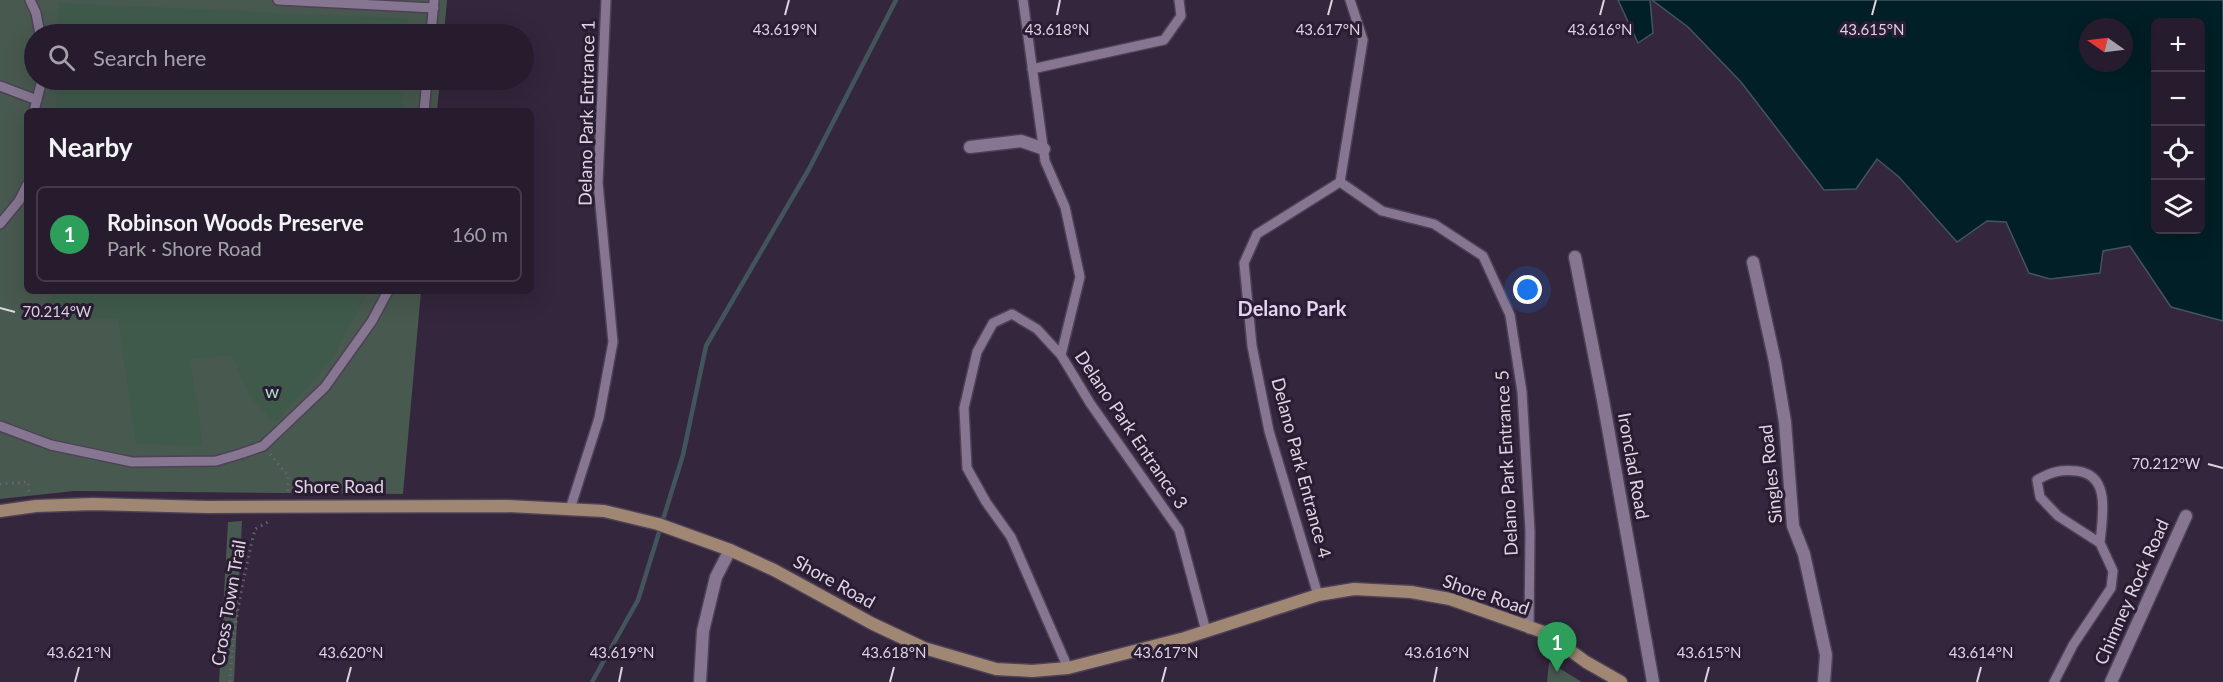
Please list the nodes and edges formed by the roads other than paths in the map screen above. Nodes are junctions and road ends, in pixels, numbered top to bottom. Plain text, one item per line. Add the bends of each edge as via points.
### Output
1 (30, 0) edge
2 (278, 0) edge
3 (606, 0) edge
4 (1023, 0) edge
5 (1179, 0) edge
6 (1350, 0) edge
7 (434, 4) edge
8 (38, 24) edge
9 (432, 24) edge
10 (1032, 69) junction
11 (0, 86) edge
12 (40, 90) edge
13 (426, 90) edge
14 (37, 100) junction
15 (35, 108) edge
16 (424, 108) edge
17 (970, 147) dead end
18 (1044, 149) junction
19 (1340, 182) junction
20 (24, 191) edge
21 (0, 224) edge
22 (1575, 257) dead end
23 (1753, 262) dead end
24 (386, 294) edge
25 (1060, 355) junction
26 (0, 426) edge
27 (570, 509) junction
28 (0, 511) edge
29 (2186, 516) dead end
30 (2100, 543) junction
31 (730, 550) junction
32 (1318, 595) junction
33 (1529, 628) junction
34 (1206, 631) junction
35 (1068, 668) junction
36 (700, 682) edge
37 (1621, 682) edge
38 (1653, 682) edge
39 (1824, 682) edge
40 (2054, 682) edge
41 (2111, 682) edge

1 - 8 lane
2 - 7 lane
3 - 27 lane, Delano Park Entrance 1 via 598,183 613,342 599,418
4 - 10 lane, Delano Park Entrance 3
5 - 10 lane via 1181,16 1164,40
6 - 19 lane via 1363,40
7 - 9 lane
10 - 18 lane, Delano Park Entrance 3
11 - 14 lane
12 - 14 lane
13 - 16 lane
14 - 15 lane
17 - 18 street via 1021,141
18 - 25 lane, Delano Park Entrance 3 via 1045,161 1065,207 1080,277
19 - 32 lane, Delano Park Entrance 4 via 1257,234 1244,263 1252,346 1269,431
19 - 33 lane, Delano Park Entrance 5 via 1382,211 1434,224 1483,256 1510,315 1522,392 1530,531
20 - 21 lane
22 - 38 street, Ironclad Road
23 - 39 street, Singles Road via 1779,382 1793,526 1804,554 1826,654
24 - 26 lane via 325,387 263,446 216,461 132,462 51,445
25 - 34 lane, Delano Park Entrance 3 via 1179,530
25 - 35 lane via 1037,329 1012,314 993,323 977,352 964,408 967,468 1011,537
27 - 28 street, Shore Road via 93,504
27 - 31 street, Shore Road via 604,511 658,524
29 - 41 street, Chimney Rock Road
30 - 30 lane via 2058,516 2040,497 2037,480 2062,469 2095,477 2101,487 2103,511
30 - 40 lane via 2113,571 2111,588
31 - 35 street, Shore Road via 924,648 996,669
31 - 36 street via 716,577 703,631
32 - 33 street, Shore Road via 1354,590 1411,592 1450,599
32 - 34 street, Shore Road
33 - 37 street, Shore Road via 1546,633
34 - 35 street, Shore Road

